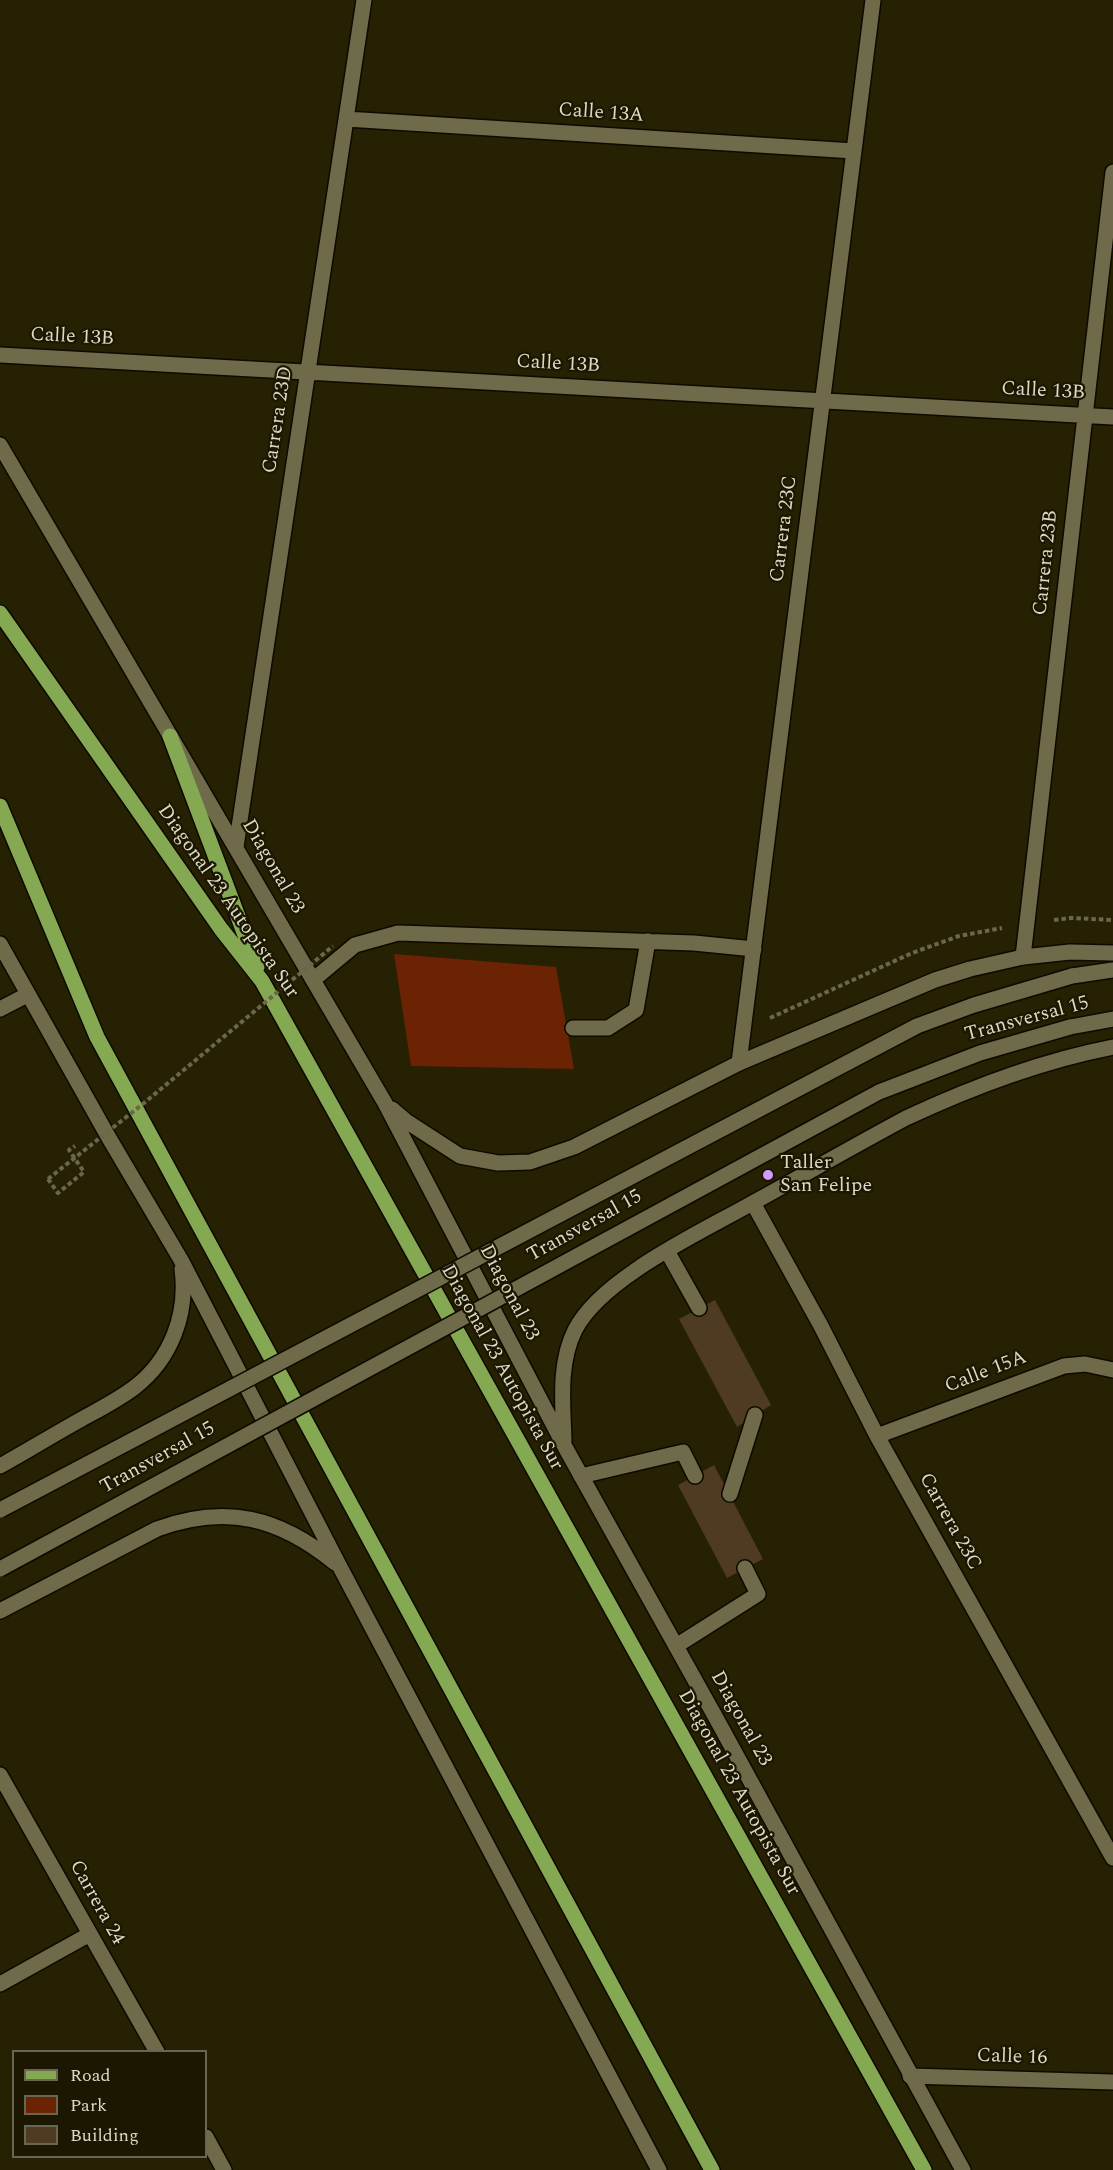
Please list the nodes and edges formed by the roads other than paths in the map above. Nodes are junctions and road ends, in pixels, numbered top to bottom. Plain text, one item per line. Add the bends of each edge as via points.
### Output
1 (364, 0) edge
2 (873, 0) edge
3 (346, 119) junction
4 (854, 151) junction
5 (1113, 172) edge
6 (0, 355) edge
7 (308, 372) junction
8 (823, 401) junction
9 (1085, 416) junction
10 (1113, 417) edge
11 (0, 445) edge
12 (0, 614) edge
13 (170, 736) junction
14 (0, 806) edge
15 (236, 847) junction
16 (648, 941) junction
17 (0, 944) edge
18 (754, 950) junction
19 (1113, 953) edge
20 (1023, 957) junction
21 (1113, 970) edge
22 (313, 980) junction
23 (262, 981) junction
24 (27, 995) junction
25 (0, 1009) edge
26 (1113, 1019) edge
27 (573, 1028) dead end
28 (1113, 1047) edge
29 (739, 1063) junction
30 (385, 1103) junction
31 (753, 1203) junction
32 (667, 1251) junction
33 (181, 1260) junction
34 (699, 1308) dead end
35 (1113, 1370) edge
36 (755, 1415) dead end
37 (877, 1436) junction
38 (565, 1448) junction
39 (0, 1466) edge
40 (581, 1476) junction
41 (695, 1476) dead end
42 (730, 1494) dead end
43 (0, 1510) edge
44 (340, 1567) junction
45 (745, 1568) dead end
46 (0, 1569) edge
47 (0, 1611) edge
48 (676, 1646) junction
49 (0, 1775) edge
50 (1113, 1858) edge
51 (90, 1935) junction
52 (0, 1984) edge
53 (156, 2050) edge
54 (910, 2076) junction
55 (1113, 2082) edge
56 (207, 2139) edge
57 (224, 2170) edge
58 (659, 2170) edge
59 (712, 2170) edge
60 (924, 2170) edge
61 (963, 2170) edge

1 - 3 street, Carrera 23D
2 - 4 street, Carrera 23C
3 - 4 street, Calle 13A
3 - 7 street, Carrera 23D
4 - 8 street, Carrera 23C
5 - 9 street, Carrera 23B
6 - 7 street, Calle 13B
7 - 8 street, Calle 13B
7 - 15 street, Carrera 23D
8 - 9 street, Calle 13B
8 - 18 street, Carrera 23C
9 - 10 street, Calle 13B
9 - 20 street, Carrera 23B
11 - 13 street, Diagonal 23
12 - 23 main road, Diagonal 23 Autopista Sur via 221,929
13 - 15 street, Diagonal 23
13 - 23 main road
14 - 59 main road via 97,1037
15 - 22 street, Diagonal 23
16 - 18 street
16 - 22 street via 398,933 355,945
16 - 27 street via 636,1011 608,1028
17 - 24 street
18 - 29 street, Carrera 23C
19 - 20 street
20 - 29 street via 935,980
21 - 43 street, Transversal 15, bridge via 1072,976 917,1026
22 - 30 street, Diagonal 23
23 - 60 main road, Diagonal 23 Autopista Sur
24 - 25 street
24 - 33 street
26 - 46 street, Transversal 15, bridge via 980,1053 879,1092
28 - 31 street via 1000,1078 941,1102
29 - 30 street via 574,1147 515,1164 460,1156
30 - 38 street, Diagonal 23
31 - 32 street
31 - 37 street, Carrera 23C
32 - 34 street
32 - 38 street via 600,1297 576,1329 568,1346 562,1386
33 - 39 street via 181,1314 172,1340 150,1373 122,1396
33 - 44 street
35 - 37 street, Calle 15A via 1085,1364 1064,1366
36 - 42 street
37 - 50 street, Carrera 23C
38 - 40 street, Diagonal 23
40 - 41 street via 683,1452
40 - 48 street, Diagonal 23
44 - 47 street via 312,1544 282,1528 245,1518 184,1520 157,1529
44 - 58 street
45 - 48 street via 758,1594
48 - 54 street, Diagonal 23
49 - 51 street, Carrera 24
51 - 52 street
51 - 53 street, Carrera 24
54 - 55 street, Calle 16
54 - 61 street, Diagonal 23
56 - 57 street

